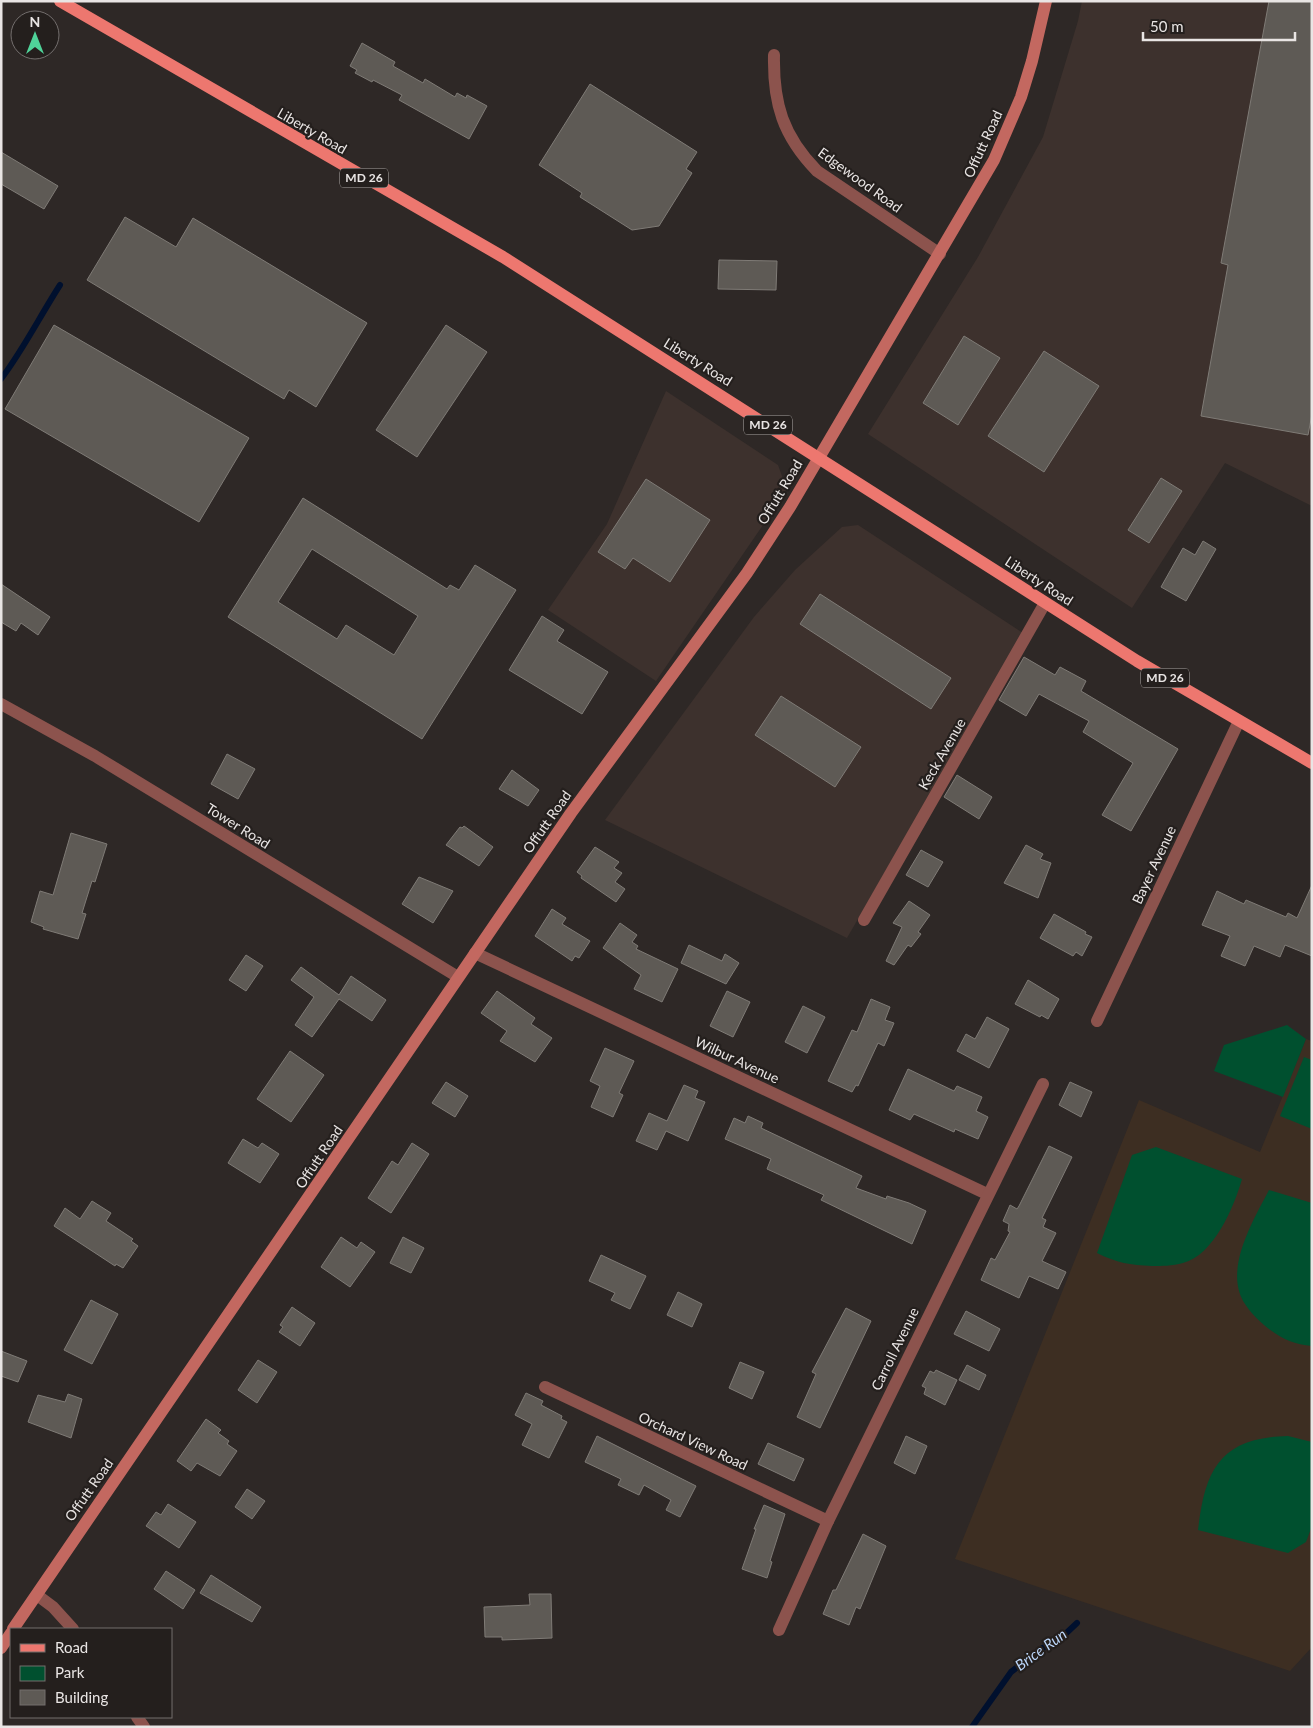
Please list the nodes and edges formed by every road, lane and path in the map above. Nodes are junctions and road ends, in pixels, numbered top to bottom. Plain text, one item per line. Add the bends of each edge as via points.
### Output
1 (60, 1) edge
2 (1046, 1) edge
3 (774, 55) dead end
4 (940, 254) junction
5 (819, 457) junction
6 (1045, 603) junction
7 (1, 704) edge
8 (1239, 722) junction
9 (1312, 763) edge
10 (864, 920) dead end
11 (475, 953) junction
12 (458, 977) junction
13 (1098, 1021) dead end
14 (1043, 1084) dead end
15 (987, 1194) junction
16 (545, 1387) dead end
17 (828, 1521) junction
18 (36, 1595) junction
19 (15, 1628) edge
20 (72, 1628) edge
21 (779, 1630) dead end
22 (10, 1634) edge
23 (1, 1648) edge

1 - 5 main road, Liberty Road / MD 26 via 503,257
2 - 4 street, Offutt Road via 1032,62 1009,128
3 - 4 street, Edgewood Road via 779,114 802,155 817,171
4 - 5 street, Offutt Road
5 - 6 main road, Liberty Road / MD 26
5 - 11 street, Offutt Road via 747,573 622,741
6 - 8 main road, Liberty Road / MD 26
6 - 10 street, Keck Avenue
7 - 12 street, Tower Road via 95,756
8 - 9 main road, Liberty Road / MD 26
8 - 13 street, Bayer Avenue
11 - 12 street, Offutt Road
11 - 15 street, Wilbur Avenue
12 - 18 street, Offutt Road
14 - 15 street, Carroll Avenue
15 - 17 street, Carroll Avenue
16 - 17 street, Orchard View Road
17 - 21 street, Carroll Avenue
18 - 19 street, Offutt Road
18 - 20 street via 53,1607
22 - 23 street

